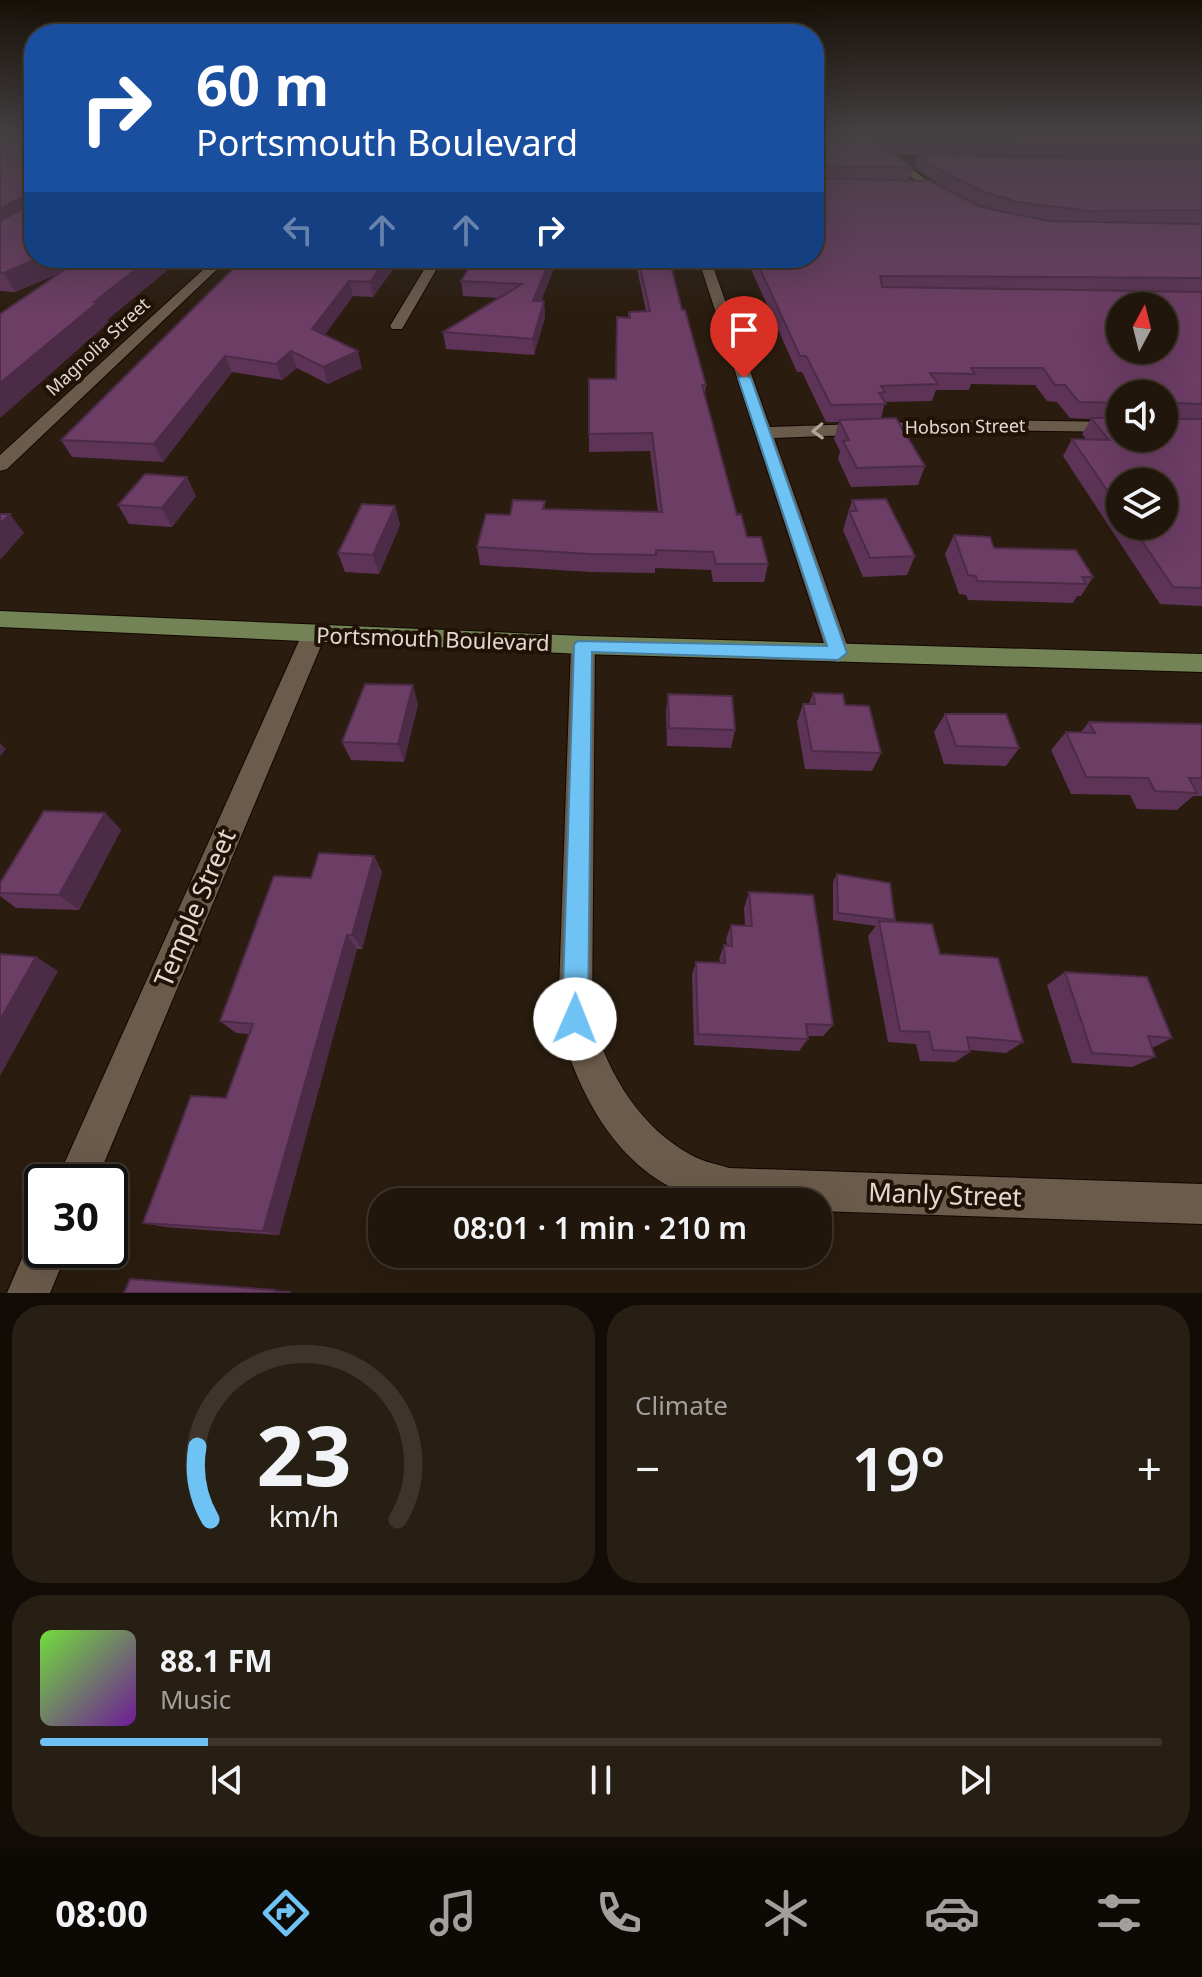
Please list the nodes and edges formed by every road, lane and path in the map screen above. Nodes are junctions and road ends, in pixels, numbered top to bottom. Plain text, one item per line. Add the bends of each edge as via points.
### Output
1 (938, 192) edge
2 (965, 209) edge
3 (212, 268) edge
4 (431, 268) edge
5 (707, 268) edge
6 (397, 326) dead end
7 (1106, 427) edge
8 (763, 433) junction
9 (0, 465) edge
10 (0, 619) edge
11 (314, 634) junction
12 (583, 645) junction
13 (838, 653) junction
14 (1202, 663) edge
15 (84, 1164) edge
16 (1202, 1204) edge
17 (39, 1268) edge
18 (28, 1293) edge

1 - 2 street
3 - 9 street, Magnolia Street
4 - 6 street
5 - 8 street
7 -> 8 street, Hobson Street via 979,425
8 - 13 street
10 - 11 main road, Portsmouth Boulevard
11 - 12 main road, Portsmouth Boulevard
11 - 15 street, Temple Street
12 - 13 main road, Portsmouth Boulevard
12 - 16 street, Manly Street via 575,1019 584,1057 602,1095 635,1137 678,1170 729,1188
13 - 14 main road, Portsmouth Boulevard
17 - 18 street

